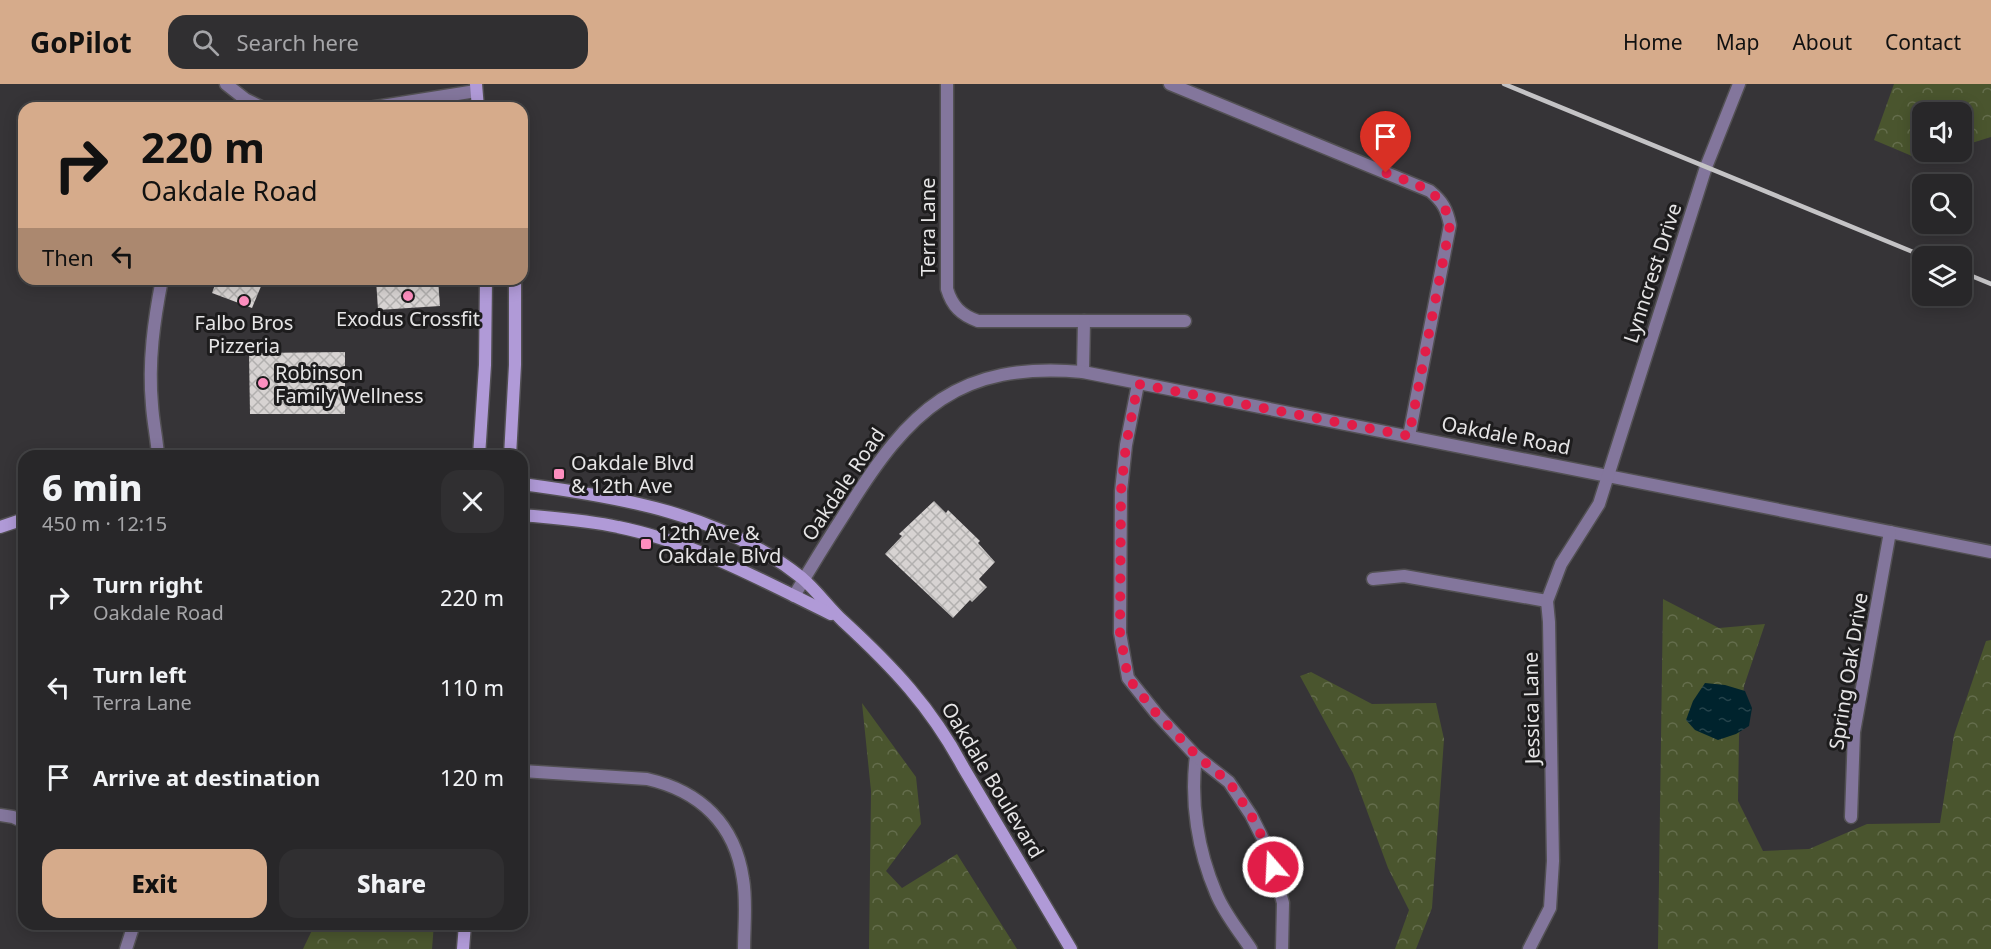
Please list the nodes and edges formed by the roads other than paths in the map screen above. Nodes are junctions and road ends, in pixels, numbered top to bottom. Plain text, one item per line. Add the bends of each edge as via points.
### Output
1 (225, 84) edge
2 (946, 84) edge
3 (1170, 84) edge
4 (1739, 84) edge
5 (476, 87) edge
6 (241, 102) edge
7 (400, 102) edge
8 (477, 102) edge
9 (481, 102) edge
10 (161, 285) edge
11 (486, 285) edge
12 (515, 285) edge
13 (1084, 321) junction
14 (1185, 321) dead end
15 (1083, 372) junction
16 (1138, 384) junction
17 (1409, 436) junction
18 (157, 450) edge
19 (479, 450) edge
20 (510, 450) edge
21 (1608, 476) junction
22 (528, 485) edge
23 (528, 516) edge
24 (18, 521) edge
25 (0, 527) edge
26 (1890, 532) junction
27 (1991, 552) edge
28 (803, 579) junction
29 (1373, 579) dead end
30 (794, 596) junction
31 (1547, 601) junction
32 (841, 619) junction
33 (1197, 756) junction
34 (528, 771) edge
35 (0, 815) edge
36 (1851, 817) dead end
37 (18, 819) edge
38 (132, 930) edge
39 (465, 930) edge
40 (126, 949) edge
41 (463, 949) edge
42 (744, 949) edge
43 (1071, 949) edge
44 (1251, 949) edge
45 (1282, 949) edge
46 (1529, 949) edge

1 - 6 street
2 - 13 street, Terra Lane via 950,300 958,311 978,321
3 - 17 street via 1430,191 1441,200 1450,225
4 - 21 street, Lynncrest Drive via 1706,167
5 - 7 street
5 - 8 main road
5 - 9 main road
10 - 18 street via 151,360
11 - 19 main road
12 - 20 main road
13 - 14 street, Terra Lane
13 - 15 street
15 - 16 street, Oakdale Road
15 - 28 street, Oakdale Road via 1024,371 993,376 946,396 925,410 869,474
16 - 17 street, Oakdale Road
16 - 33 street via 1121,491 1120,633 1128,678
17 - 21 street, Oakdale Road
21 - 26 street, Oakdale Road
21 - 31 street, Jessica Lane via 1599,504 1561,564
22 - 28 main road, Oakdale Boulevard via 588,493 689,517 765,553
23 - 30 main road, Oakdale Boulevard via 619,527 652,536 727,564
24 - 25 main road
26 - 27 street, Oakdale Road
26 - 36 street, Spring Oak Drive via 1854,732
28 - 30 street, Oakdale Road
28 - 32 main road, Oakdale Boulevard
29 - 31 street via 1404,576
30 - 32 main road, Oakdale Boulevard
31 - 46 street, Jessica Lane via 1553,861 1550,908
32 - 43 main road, Oakdale Boulevard via 892,667 933,717
33 - 44 street via 1197,834 1216,895
33 - 45 street via 1229,782 1268,849 1283,903
34 - 42 street via 647,779 667,784 706,806 732,840 740,860 744,882
35 - 37 street
38 - 40 street
39 - 41 main road

